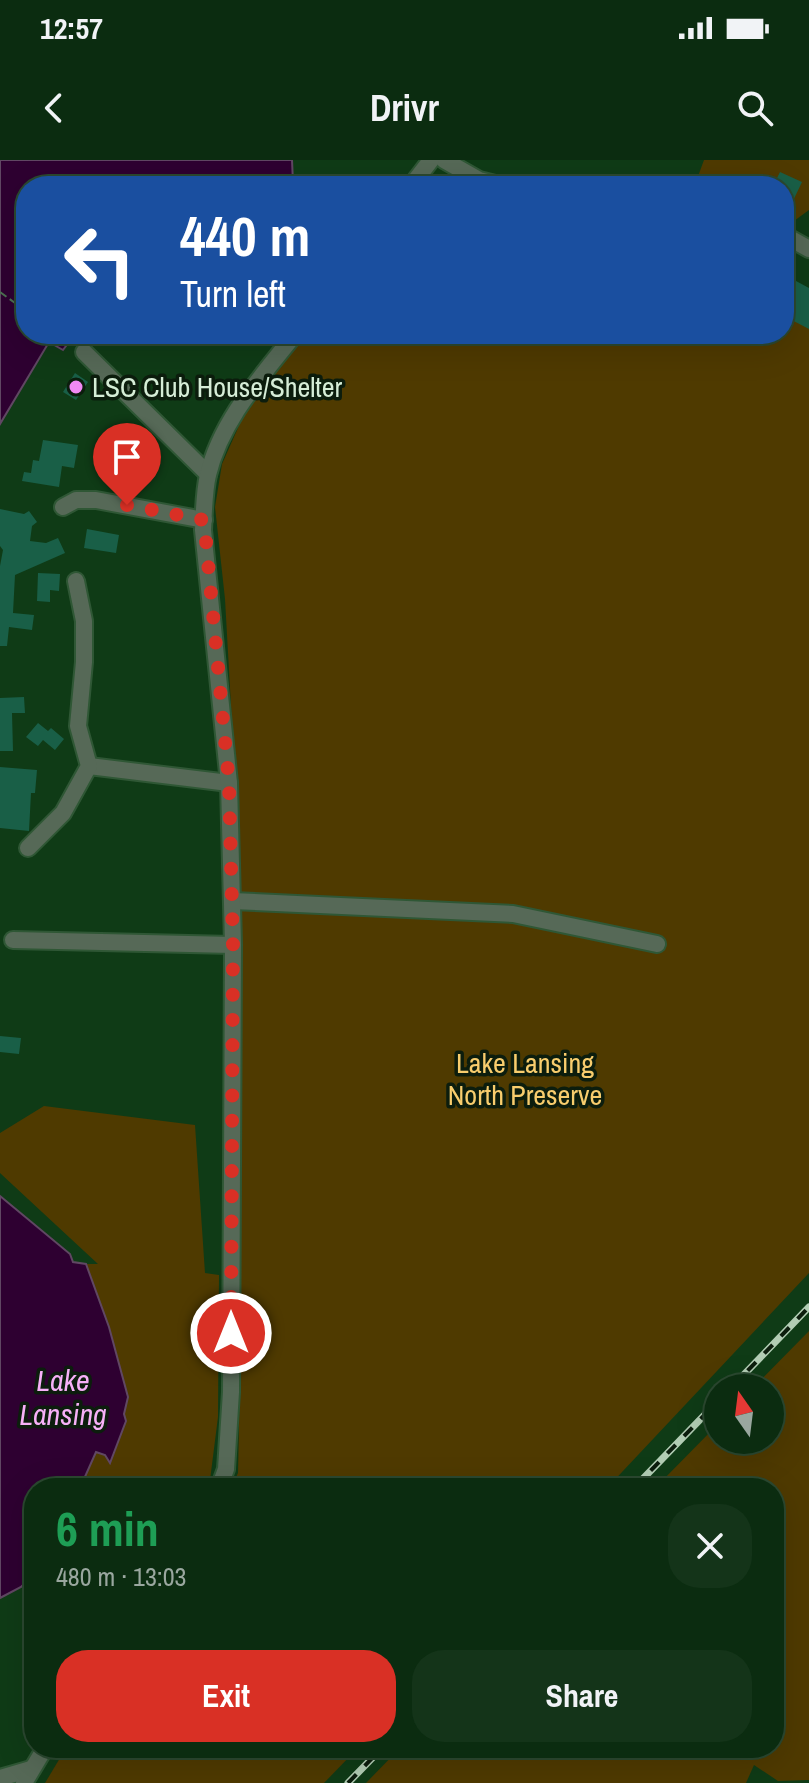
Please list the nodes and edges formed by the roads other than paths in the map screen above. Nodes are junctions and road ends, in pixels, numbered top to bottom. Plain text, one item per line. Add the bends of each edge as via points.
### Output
1 (431, 160) edge
2 (444, 160) edge
3 (419, 176) edge
4 (472, 176) edge
5 (287, 344) edge
6 (77, 348) road end
7 (208, 474) junction
8 (63, 507) dead end
9 (204, 520) junction
10 (76, 581) dead end
11 (89, 766) junction
12 (229, 783) junction
13 (28, 848) dead end
14 (232, 901) junction
15 (13, 940) dead end
16 (657, 944) dead end
17 (233, 945) junction
18 (223, 1478) edge
19 (39, 1758) edge
20 (28, 1776) edge
21 (0, 1778) edge

1 - 3 street
2 - 4 street
5 - 7 street via 241,403
6 - 7 street
7 - 9 street
8 - 9 street via 76,500 96,500
9 - 12 street
10 - 11 street via 84,621 78,726
11 - 12 street
11 - 13 street via 63,813
12 - 14 street
14 - 16 street via 513,914
14 - 17 street
15 - 17 street
17 - 18 street via 231,1392
19 - 20 street
20 - 21 street

